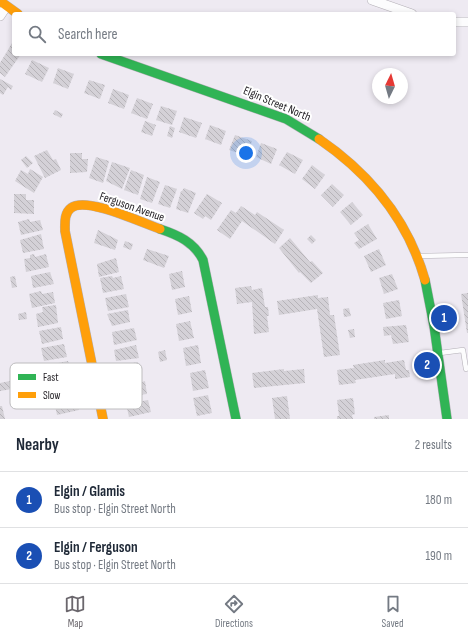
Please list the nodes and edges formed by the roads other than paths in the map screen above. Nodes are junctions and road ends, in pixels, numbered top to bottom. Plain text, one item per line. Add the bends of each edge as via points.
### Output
1 (372, 0) edge
2 (3, 4) edge
3 (15, 12) edge
4 (406, 12) edge
5 (0, 16) edge
6 (456, 22) edge
7 (468, 22) edge
8 (107, 56) edge
9 (468, 255) edge
10 (416, 256) junction
11 (437, 354) junction
12 (92, 363) edge
13 (468, 368) edge
14 (101, 409) edge
15 (103, 419) edge
16 (236, 419) edge
17 (447, 419) edge

1 - 4 street
2 - 3 street
2 - 5 street
6 - 7 street
8 - 10 street, Elgin Street North via 242,102 312,132 367,175 391,206 406,231
9 - 10 lane
10 - 11 street, Elgin Street North via 429,297
11 - 13 lane via 463,350 466,369
11 - 17 street, Elgin Street North
12 - 16 street, Ferguson Avenue via 65,231 65,218 71,208 82,204 95,206 177,235 198,250 205,265
14 - 15 street, Ferguson Avenue

